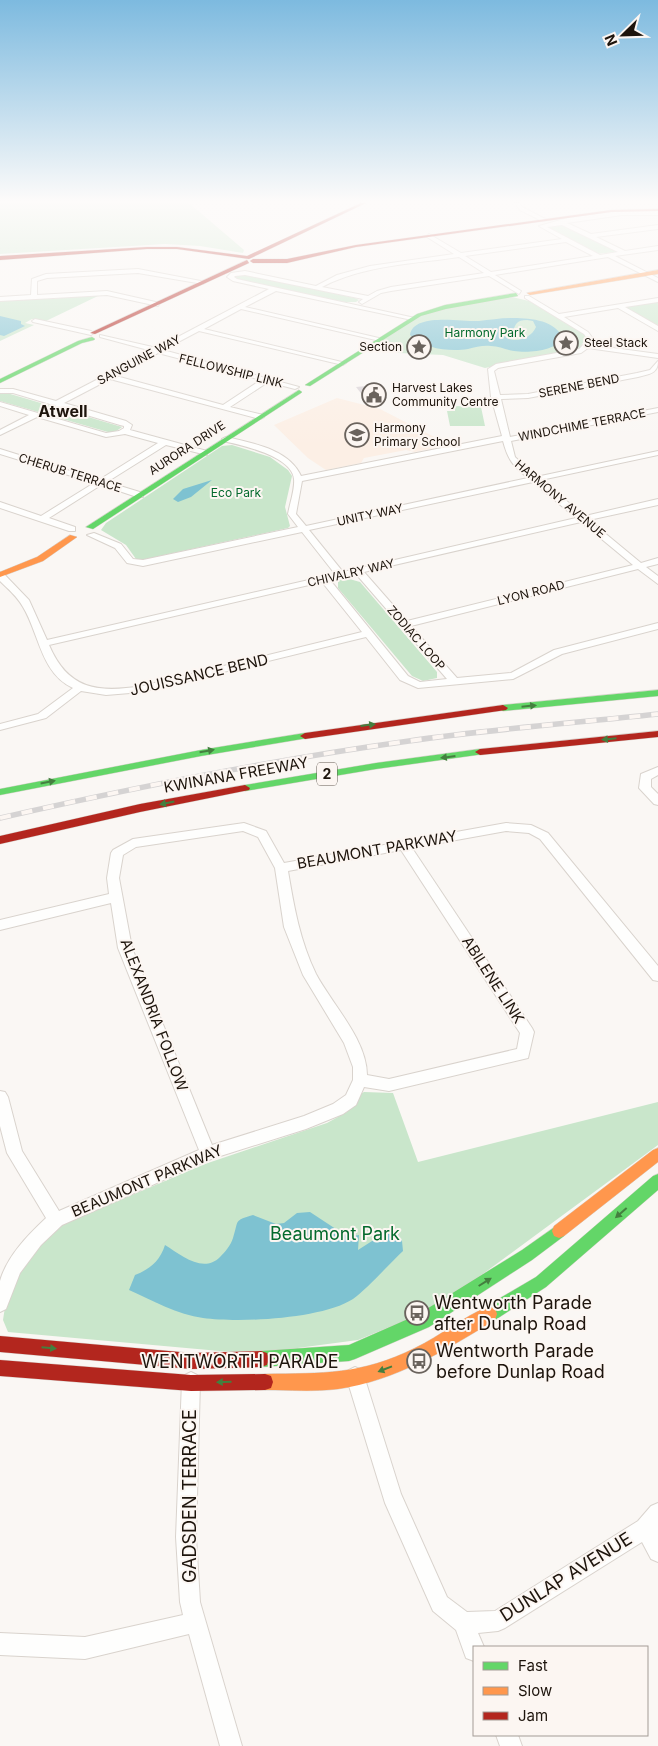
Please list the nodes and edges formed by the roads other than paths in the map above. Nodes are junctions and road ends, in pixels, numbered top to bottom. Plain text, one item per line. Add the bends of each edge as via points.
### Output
1 (34, 284) edge
2 (199, 284) edge
3 (254, 284) edge
4 (299, 284) edge
5 (323, 284) edge
6 (421, 284) edge
7 (507, 284) edge
8 (582, 284) edge
9 (316, 288) junction
10 (274, 289) junction
11 (523, 294) junction
12 (34, 297) junction
13 (368, 298) junction
14 (0, 299) edge
15 (658, 300) edge
16 (158, 304) junction
17 (356, 306) junction
18 (619, 306) junction
19 (239, 307) junction
20 (558, 316) junction
21 (412, 318) junction
22 (35, 321) dead end
23 (197, 329) junction
24 (658, 329) edge
25 (94, 336) junction
26 (380, 339) junction
27 (588, 345) junction
28 (154, 352) junction
29 (658, 355) edge
30 (343, 363) junction
31 (658, 363) edge
32 (109, 376) junction
33 (266, 380) junction
34 (0, 381) edge
35 (301, 388) junction
36 (0, 392) edge
37 (495, 397) junction
38 (0, 404) edge
39 (57, 404) junction
40 (224, 407) junction
41 (658, 410) edge
42 (35, 414) junction
43 (260, 417) junction
44 (124, 431) junction
45 (0, 433) edge
46 (226, 439) junction
47 (507, 439) junction
48 (165, 442) junction
49 (0, 451) edge
50 (204, 453) junction
51 (658, 453) edge
52 (298, 479) junction
53 (535, 480) junction
54 (101, 482) junction
55 (140, 495) junction
56 (658, 502) edge
57 (3, 509) edge
58 (42, 519) junction
59 (584, 520) junction
60 (303, 529) junction
61 (90, 531) junction
62 (72, 533) junction
63 (658, 561) edge
64 (639, 565) junction
65 (358, 571) junction
66 (0, 575) edge
67 (342, 575) junction
68 (324, 579) junction
69 (658, 581) edge
70 (404, 625) junction
71 (658, 626) edge
72 (368, 634) junction
73 (45, 643) junction
74 (455, 682) junction
75 (80, 687) junction
76 (658, 693) edge
77 (0, 727) edge
78 (658, 734) edge
79 (658, 771) edge
80 (0, 792) edge
81 (658, 801) edge
82 (0, 840) edge
83 (404, 846) junction
84 (281, 868) junction
85 (116, 897) junction
86 (0, 926) edge
87 (658, 976) edge
88 (360, 1080) junction
89 (0, 1097) edge
90 (208, 1153) junction
91 (658, 1154) edge
92 (658, 1181) edge
93 (56, 1220) junction
94 (0, 1303) edge
95 (0, 1344) edge
96 (349, 1353) junction
97 (191, 1361) junction
98 (0, 1368) edge
99 (356, 1378) junction
100 (191, 1383) junction
101 (658, 1513) edge
102 (645, 1528) junction
103 (658, 1552) edge
104 (196, 1622) junction
105 (464, 1623) junction
106 (0, 1644) edge
107 (473, 1647) edge
108 (231, 1746) edge

1 - 12 street
2 - 16 main road
3 - 10 street
4 - 9 street
5 - 9 street
6 - 13 street via 379,292
7 - 11 street
8 - 11 main road, AURORA DRIVE
9 - 13 street
10 - 17 street
10 - 19 street, SANGUINE WAY
11 - 20 street
11 - 21 main road, AURORA DRIVE via 445,307
12 - 14 street
12 - 16 street via 109,293
13 - 17 street
15 - 18 street
16 - 25 main road
17 - 21 street
18 - 20 street
18 - 24 street
19 - 23 street, SANGUINE WAY
19 - 26 street
20 - 27 street via 589,336
21 - 26 main road, AURORA DRIVE
22 - 25 street, FELLOWSHIP LINK
23 - 28 street, SANGUINE WAY
23 - 30 street
25 - 28 street, FELLOWSHIP LINK
25 - 34 main road
26 - 30 main road, AURORA DRIVE
27 - 29 street
27 - 37 street, HARMONY AVENUE via 576,352 492,368 489,374
28 - 32 street, SANGUINE WAY
28 - 33 street, FELLOWSHIP LINK
30 - 35 main road, AURORA DRIVE
31 - 37 street, SERENE BEND via 652,371 638,375 528,396
32 - 39 street, SANGUINE WAY
32 - 40 street
33 - 35 street, FELLOWSHIP LINK
33 - 40 street
35 - 43 main road, AURORA DRIVE
36 - 39 street via 13,391
37 - 47 street, HARMONY AVENUE
38 - 42 street
39 - 44 street via 128,425
40 - 43 street
41 - 47 street, WINDCHIME TERRACE
42 - 44 street via 106,435
42 - 45 street
43 - 46 main road, AURORA DRIVE
44 - 48 street
46 - 50 main road, AURORA DRIVE
46 - 52 street via 276,456 291,466
47 - 52 street, WINDCHIME TERRACE
47 - 53 street, HARMONY AVENUE via 514,461
48 - 50 street
48 - 54 street
49 - 54 street, CHERUB TERRACE
50 - 55 main road, AURORA DRIVE
51 - 53 street, UNITY WAY
52 - 60 street via 292,514
53 - 59 street, HARMONY AVENUE
53 - 60 street, UNITY WAY
54 - 55 street, CHERUB TERRACE
54 - 58 street
55 - 61 main road, AURORA DRIVE
56 - 59 street, CHIVALRY WAY
57 - 58 street
58 - 62 street
59 - 64 street, HARMONY AVENUE
59 - 65 street, CHIVALRY WAY
60 - 61 street, UNITY WAY via 140,564 130,561 118,546
60 - 67 street
61 - 62 main road via 78,526
62 - 66 main road via 34,561
63 - 64 street, LYON ROAD
64 - 69 street, HARMONY AVENUE
64 - 70 street, LYON ROAD
65 - 67 street, CHIVALRY WAY
65 - 70 street, ZODIAC LOOP
66 - 73 street, JOUISSANCE BEND via 26,601
67 - 68 street, CHIVALRY WAY
68 - 72 street, ZODIAC LOOP
68 - 73 street, CHIVALRY WAY
70 - 74 street, ZODIAC LOOP
71 - 74 street via 558,652 513,676
72 - 74 street, ZODIAC LOOP via 410,682 418,685
72 - 75 street, JOUISSANCE BEND via 124,693
73 - 75 street, JOUISSANCE BEND via 54,666 64,678
75 - 77 street via 51,712
80 -> 76 main road, KWINANA FREEWAY via 201,752 356,727
78 -> 82 main road, KWINANA FREEWAY / 2 via 367,767 224,791
79 - 81 street via 645,778 645,788
83 - 84 street, BEAUMONT PARKWAY
83 - 87 street, BEAUMONT PARKWAY via 506,827 531,829 544,836
83 - 88 street, ABILENE LINK via 527,1032 523,1054 389,1085
84 - 85 street, ALEXANDRIA FOLLOW via 262,834 244,827 133,843 116,853 113,878
84 - 88 street, BEAUMONT PARKWAY via 294,935 310,974 350,1041 360,1067
85 - 86 street
85 - 90 street, ALEXANDRIA FOLLOW via 125,948
88 - 90 street, BEAUMONT PARKWAY via 351,1100 338,1109
89 - 93 street via 15,1152
90 - 93 street, BEAUMONT PARKWAY
96 -> 91 main road, WENTWORTH PARADE via 423,1321 528,1255
92 -> 99 main road, WENTWORTH PARADE via 541,1282 443,1343 382,1371
93 - 94 street, BEAUMONT PARKWAY via 36,1239 14,1268
95 -> 97 main road, WENTWORTH PARADE
96 - 97 main road, WENTWORTH PARADE
96 - 99 street
97 - 100 street, GADSDEN TERRACE
98 - 100 main road, WENTWORTH PARADE
99 -> 100 main road, WENTWORTH PARADE
99 - 105 street via 392,1496 440,1604
100 - 104 street, GADSDEN TERRACE via 186,1537 190,1602
101 - 102 street, DUNLAP AVENUE
102 - 103 street
102 - 105 street, DUNLAP AVENUE via 498,1621
104 - 106 street via 85,1648
104 - 108 street, GADSDEN TERRACE
105 - 107 street

